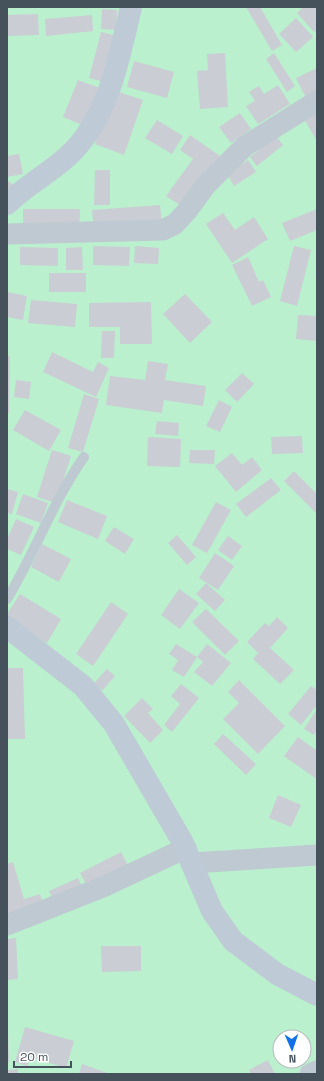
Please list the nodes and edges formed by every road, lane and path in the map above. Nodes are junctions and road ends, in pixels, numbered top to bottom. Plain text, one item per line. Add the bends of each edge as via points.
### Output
1 (131, 7) edge
2 (317, 101) edge
3 (7, 204) edge
4 (7, 234) edge
5 (84, 457) dead end
6 (7, 599) edge
7 (7, 627) edge
8 (317, 855) edge
9 (189, 856) junction
10 (7, 925) edge
11 (317, 995) edge
12 (317, 1072) edge
13 (310, 1074) edge

1 - 3 street via 112,80 100,113 85,137 68,156
2 - 4 street via 245,146 206,185 179,220 163,230
5 - 6 lane via 70,477 41,538
7 - 9 street via 83,686 109,719 156,793
8 - 9 street
9 - 10 street
9 - 11 street via 212,910 233,941 277,974
12 - 13 street

